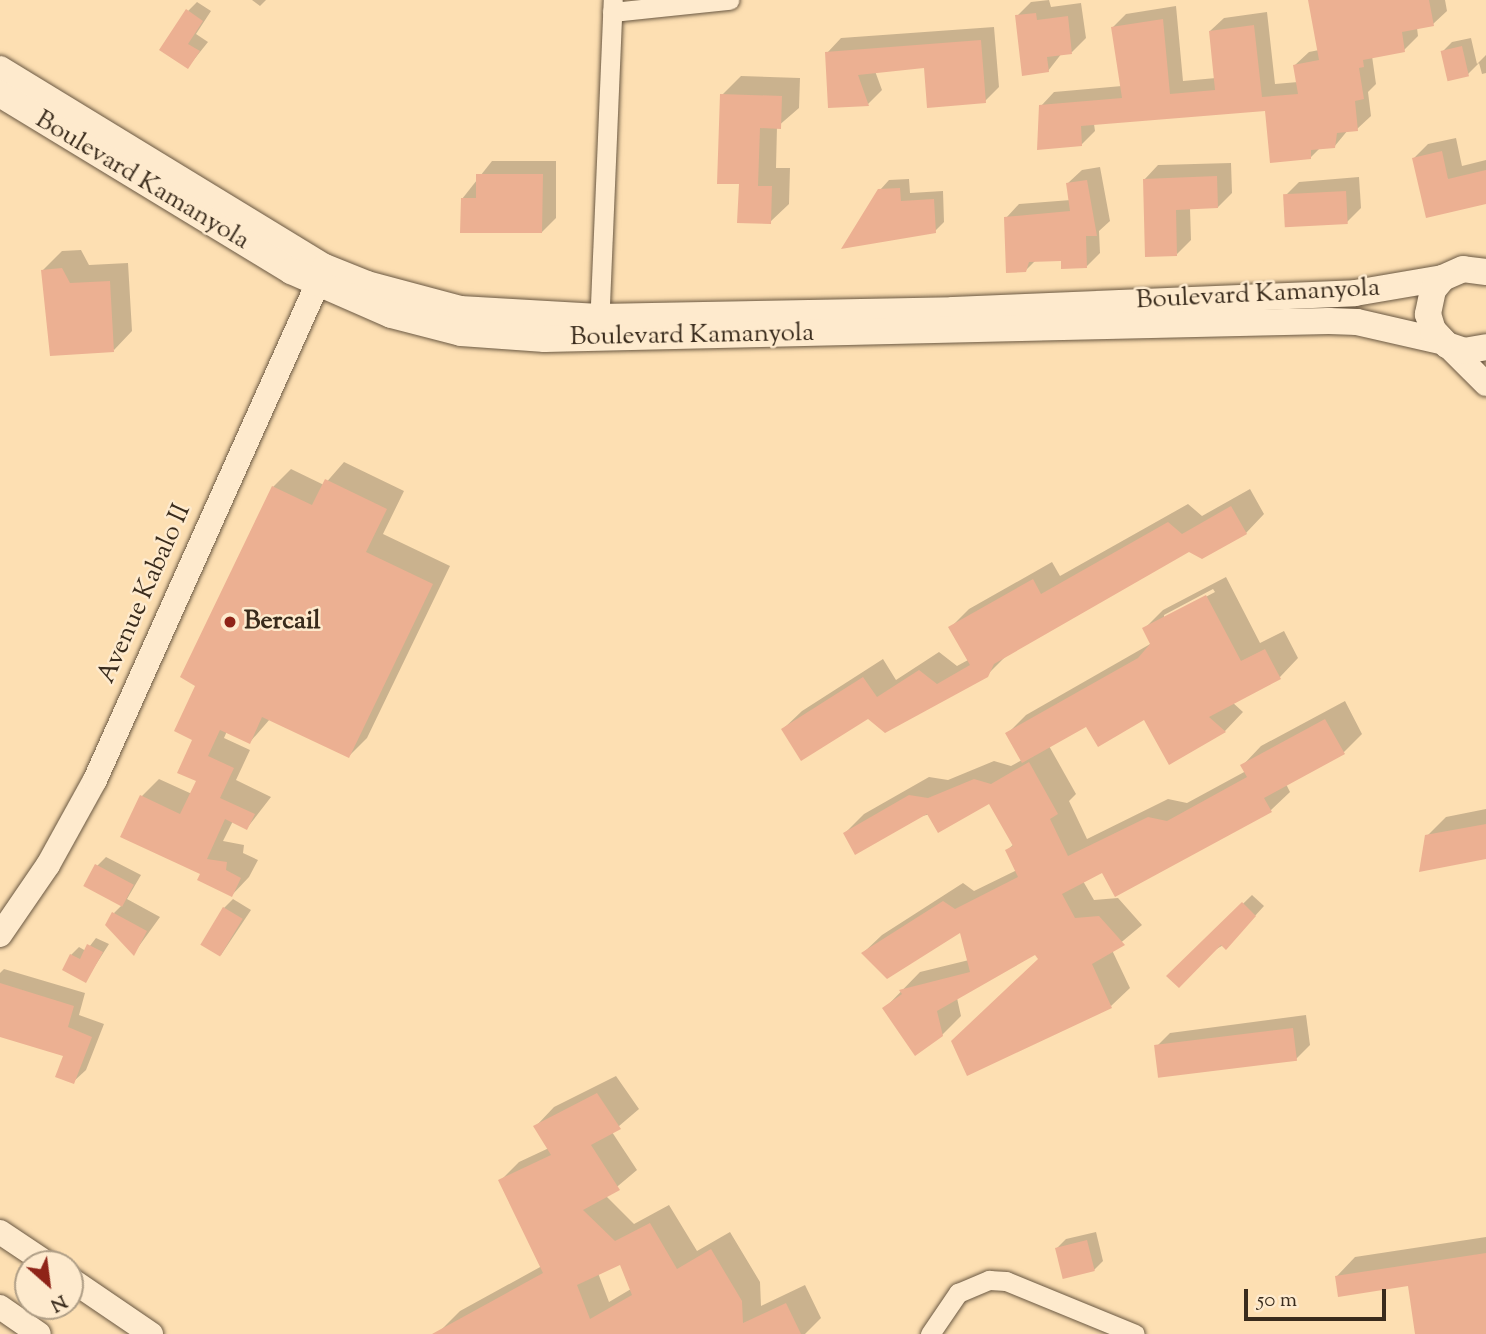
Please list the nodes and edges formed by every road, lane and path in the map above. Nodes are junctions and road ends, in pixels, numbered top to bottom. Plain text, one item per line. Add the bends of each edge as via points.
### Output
1 (729, 0) edge
2 (613, 6) edge
3 (0, 69) edge
4 (0, 94) edge
5 (1486, 271) edge
6 (321, 275) junction
7 (1443, 278) junction
8 (1051, 316) junction
9 (599, 327) junction
10 (1445, 343) junction
11 (1486, 347) edge
12 (1486, 384) edge
13 (0, 935) edge
14 (0, 1231) edge
15 (28, 1250) edge
16 (84, 1289) edge
17 (0, 1307) edge
18 (39, 1334) edge
19 (151, 1334) edge
20 (930, 1334) edge
21 (1135, 1334) edge

1 - 2 street
2 - 9 street
3 - 6 main road, Boulevard Kamanyola
4 - 6 main road, Boulevard Kamanyola
5 - 7 main road, Boulevard Kamanyola via 1463,269
6 - 9 main road, Boulevard Kamanyola via 460,309
6 - 13 street, Avenue Kabalo II via 95,780 48,864
7 - 8 main road, Boulevard Kamanyola via 1356,293
7 - 10 main road via 1433,290 1428,314
8 - 9 main road, Boulevard Kamanyola
8 - 10 main road, Boulevard Kamanyola via 1357,321
10 - 11 main road, Boulevard Kamanyola via 1471,351
10 - 12 street
14 - 15 street
16 - 19 street
17 - 18 street
20 - 21 street via 958,1293 989,1280 1006,1281

